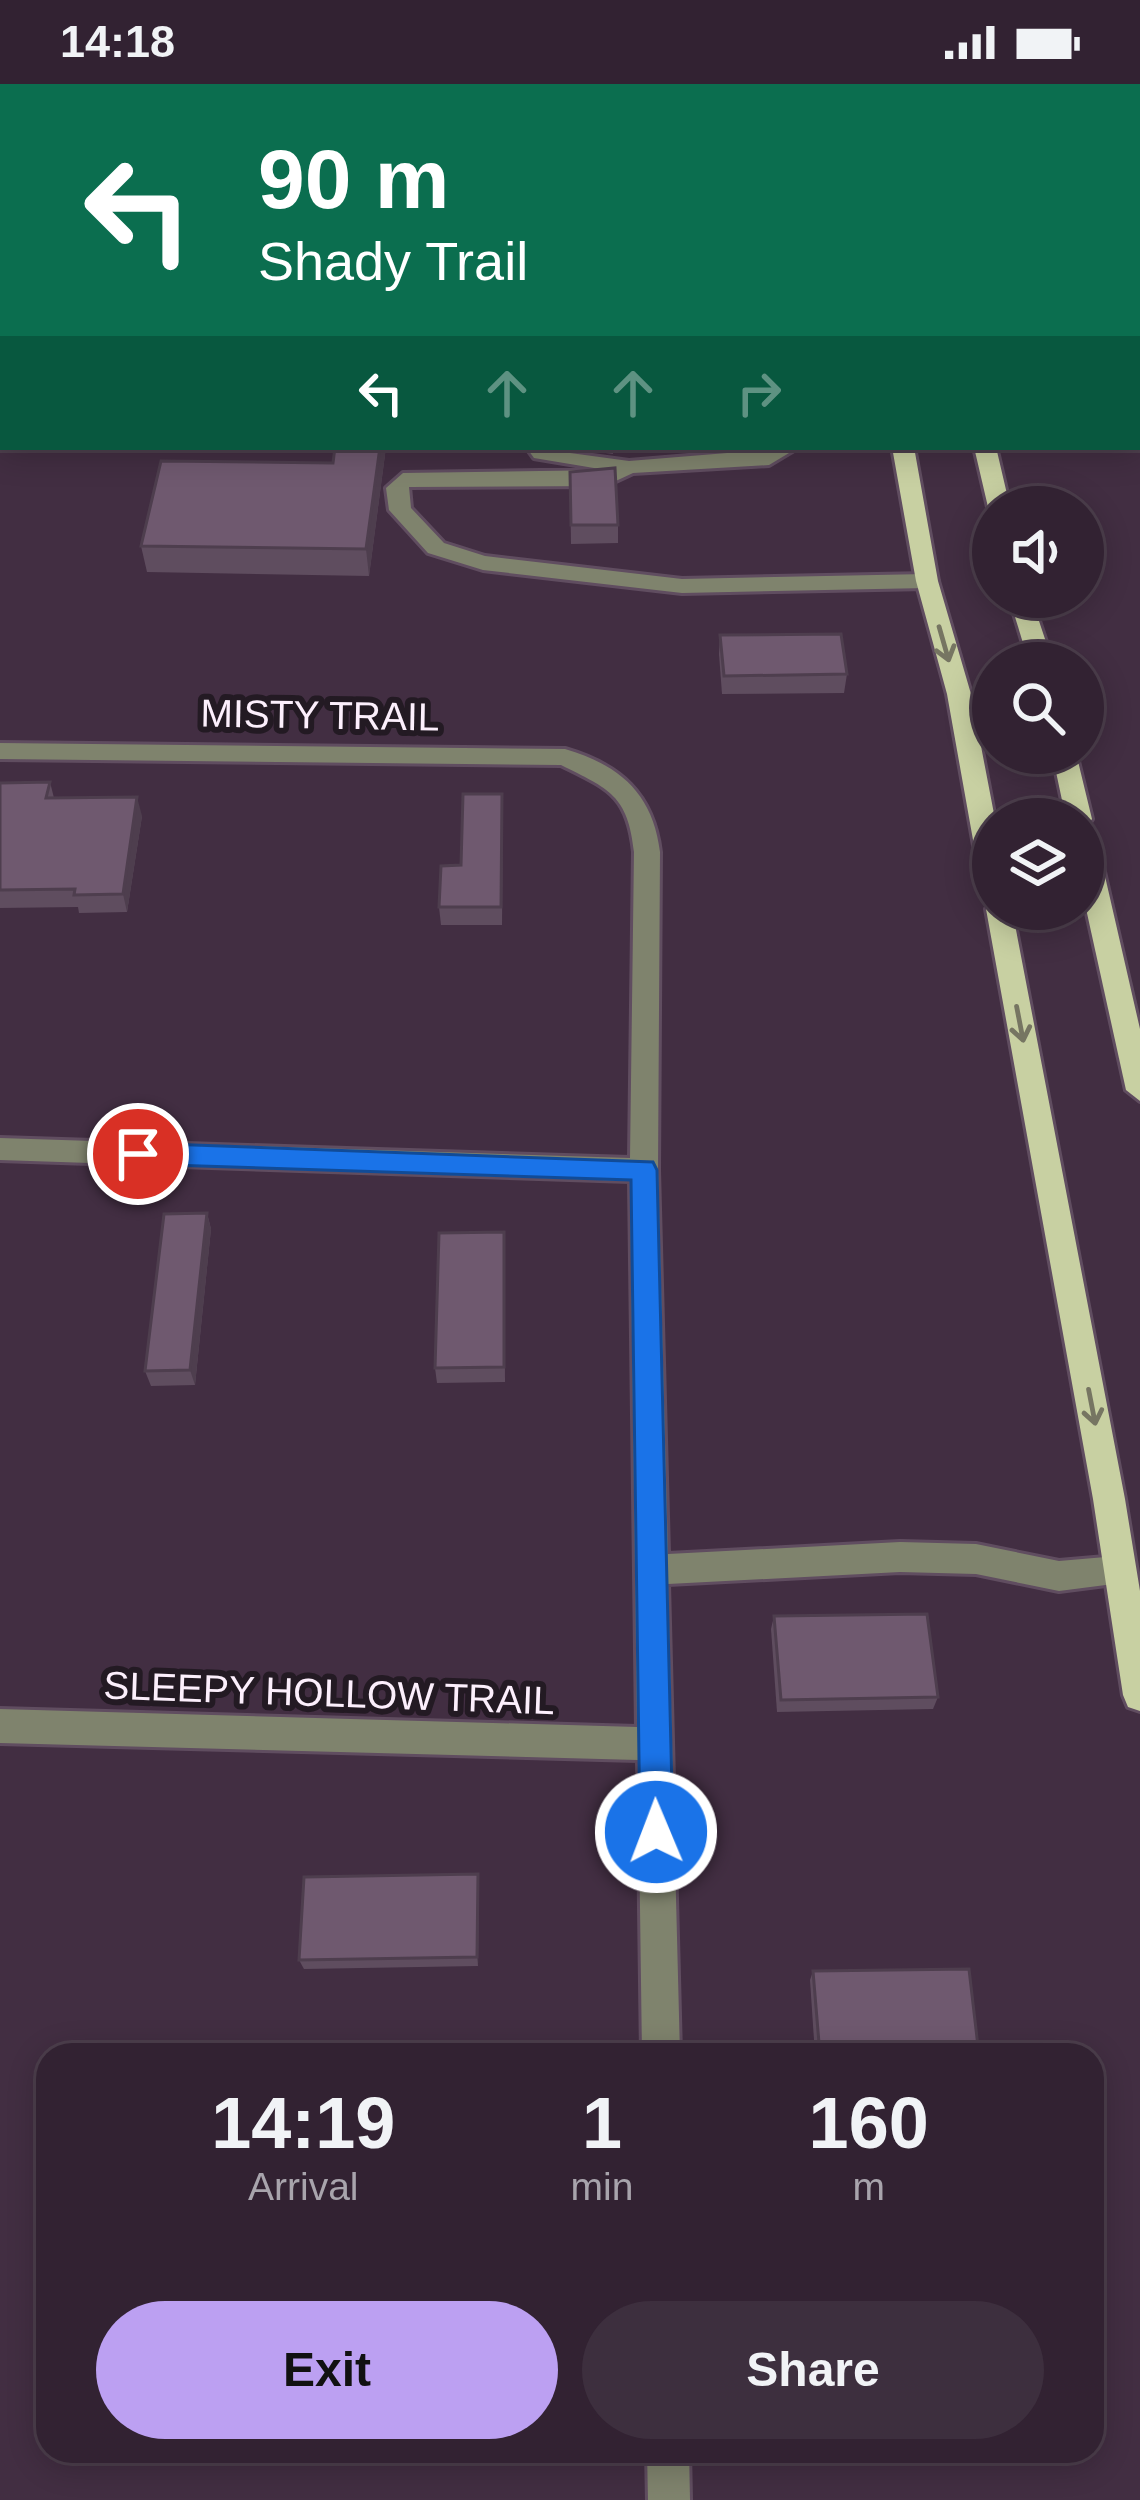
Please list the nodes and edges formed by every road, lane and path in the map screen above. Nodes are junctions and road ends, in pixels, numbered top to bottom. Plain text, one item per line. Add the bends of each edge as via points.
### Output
1 (539, 450) edge
2 (783, 450) edge
3 (904, 450) edge
4 (987, 450) edge
5 (629, 467) junction
6 (994, 486) edge
7 (926, 581) junction
8 (0, 751) edge
9 (978, 798) edge
10 (1003, 930) edge
11 (1104, 930) edge
12 (1140, 1090) edge
13 (0, 1149) edge
14 (644, 1170) junction
15 (651, 1570) junction
16 (1118, 1571) junction
17 (1140, 1696) edge
18 (0, 1726) edge
19 (655, 1744) junction
20 (661, 2043) edge
21 (668, 2463) edge
22 (669, 2500) edge

1 - 5 street
2 - 5 street via 769,459
3 - 7 main road
4 - 6 main road
5 - 7 street via 605,478 404,480 400,510 436,548 483,562 682,586
7 -> 9 main road
8 - 14 street, MISTY TRAIL via 565,757 632,791 647,852
10 -> 16 main road
11 - 12 main road
13 - 14 street
14 - 15 street
15 - 16 street via 900,1557 976,1559 1059,1576
15 - 19 street
16 - 17 main road
18 - 19 street, SLEEPY HOLLOW TRAIL
19 - 20 street
21 - 22 street

